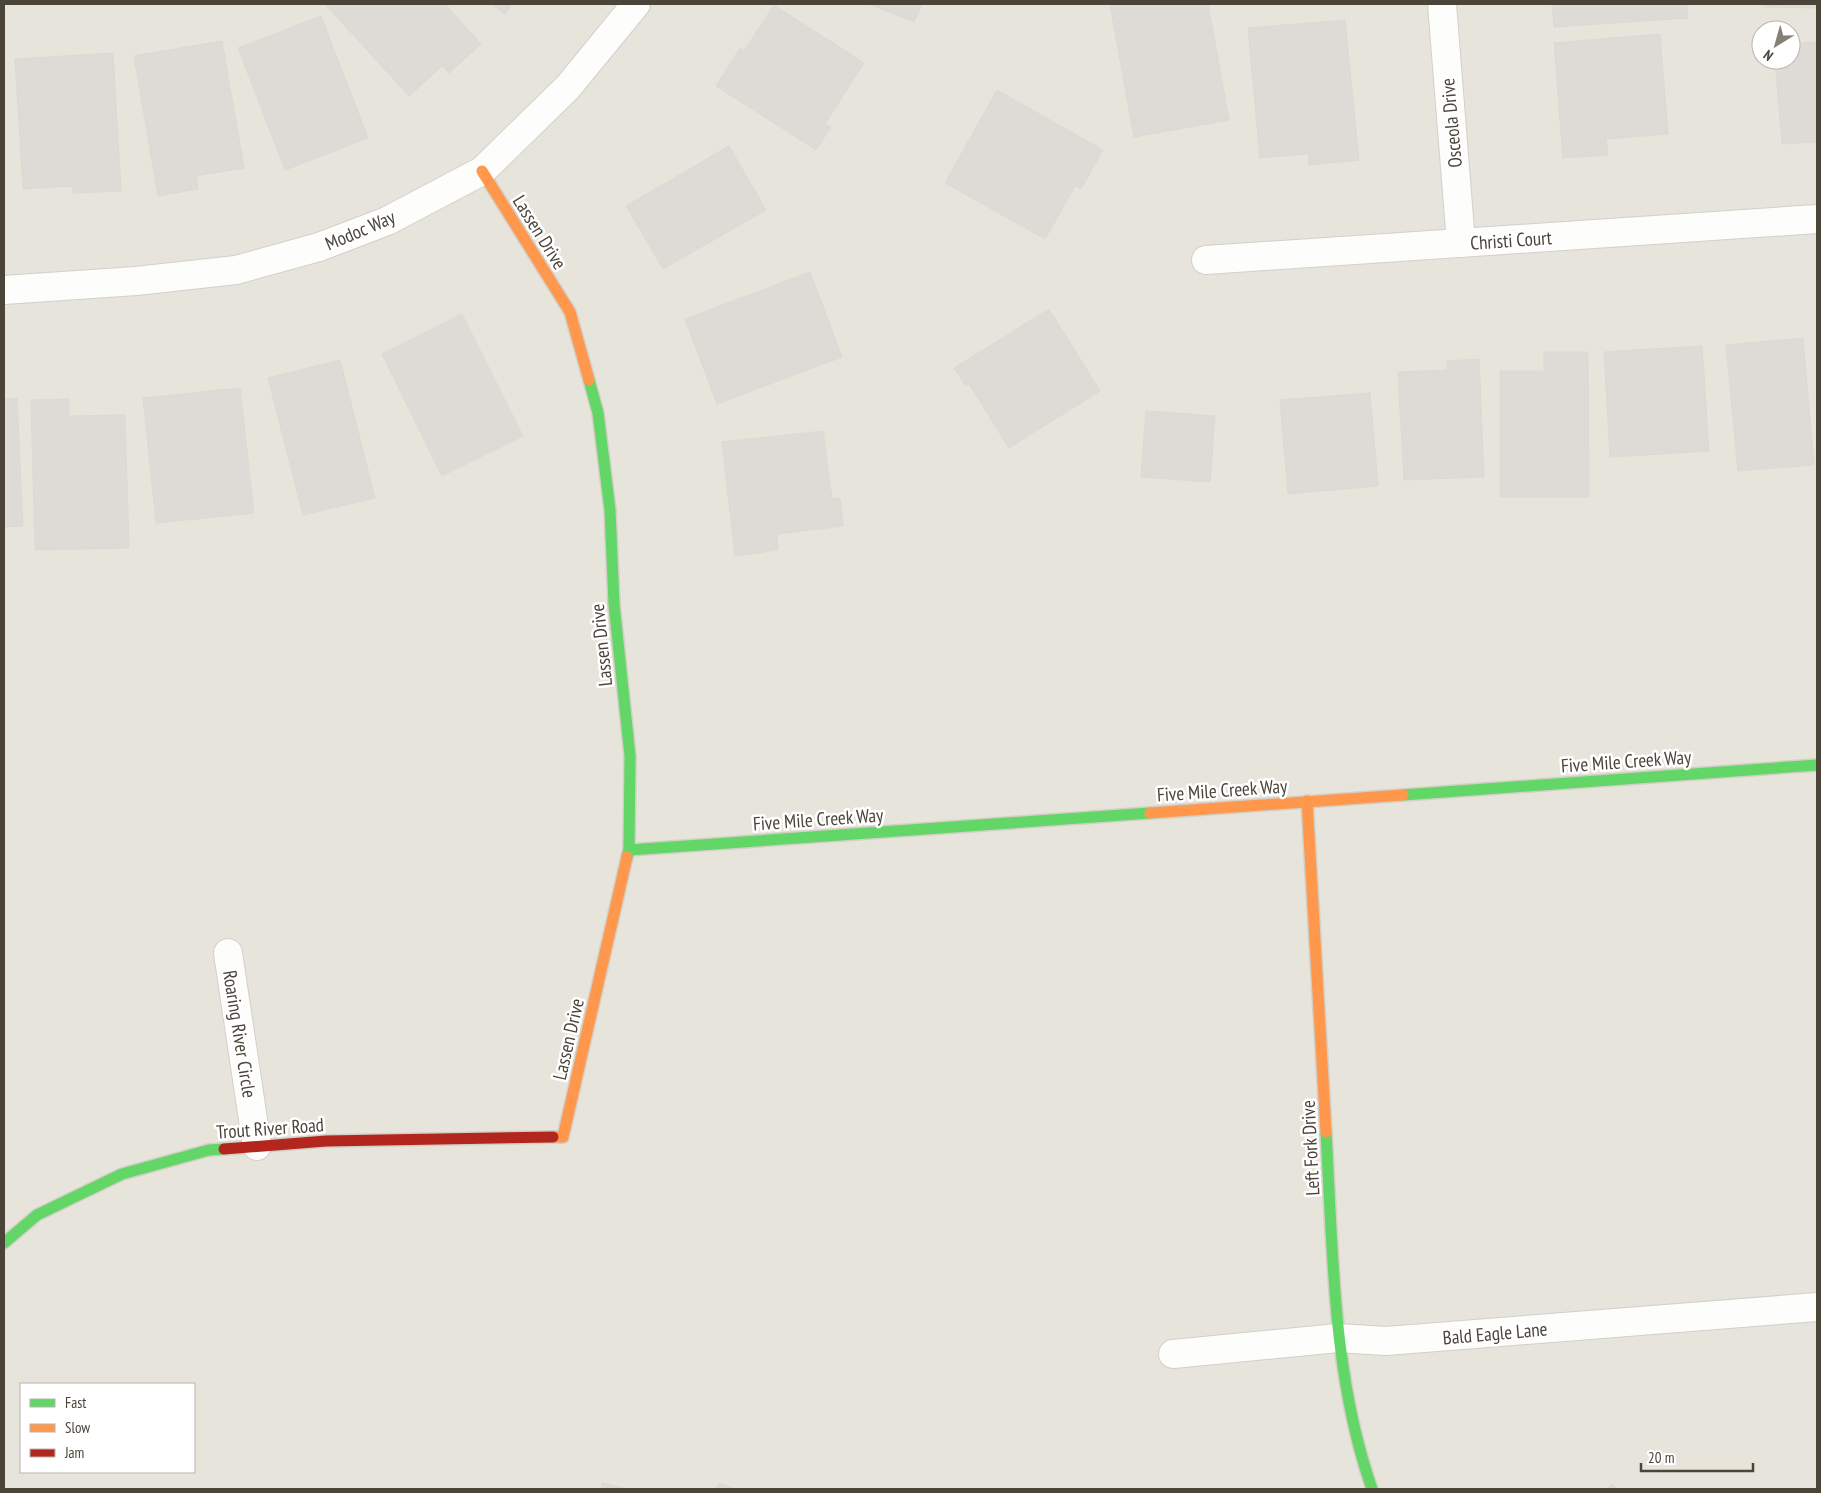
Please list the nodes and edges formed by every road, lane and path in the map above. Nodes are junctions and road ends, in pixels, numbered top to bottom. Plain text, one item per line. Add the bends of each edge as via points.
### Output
1 (636, 4) edge
2 (1442, 4) edge
3 (482, 171) junction
4 (1817, 219) edge
5 (1461, 243) junction
6 (1206, 260) dead end
7 (4, 290) edge
8 (1817, 764) edge
9 (1307, 801) junction
10 (629, 850) junction
11 (228, 953) dead end
12 (563, 1137) joint
13 (258, 1146) junction
14 (4, 1243) edge
15 (1817, 1307) edge
16 (1338, 1338) junction
17 (1173, 1354) dead end
18 (1372, 1489) edge

1 - 3 street, Modoc Way via 568,87
2 - 5 street, Osceola Drive
3 - 7 street, Modoc Way via 387,220 318,248 236,270
3 - 10 street, Lassen Drive via 570,312 598,413 610,510 614,604 630,756
4 - 5 street, Christi Court
5 - 6 street, Christi Court
8 - 9 street, Five Mile Creek Way
9 - 10 street, Five Mile Creek Way
9 - 16 street, Left Fork Drive
10 - 12 street, Lassen Drive
11 - 13 street, Roaring River Circle
12 - 13 street, Trout River Road via 326,1141
13 - 14 street, Trout River Road via 209,1150 122,1174 37,1214
15 - 16 street, Bald Eagle Lane via 1386,1342
16 - 17 street, Bald Eagle Lane
16 - 18 street, Left Fork Drive via 1360,1455

